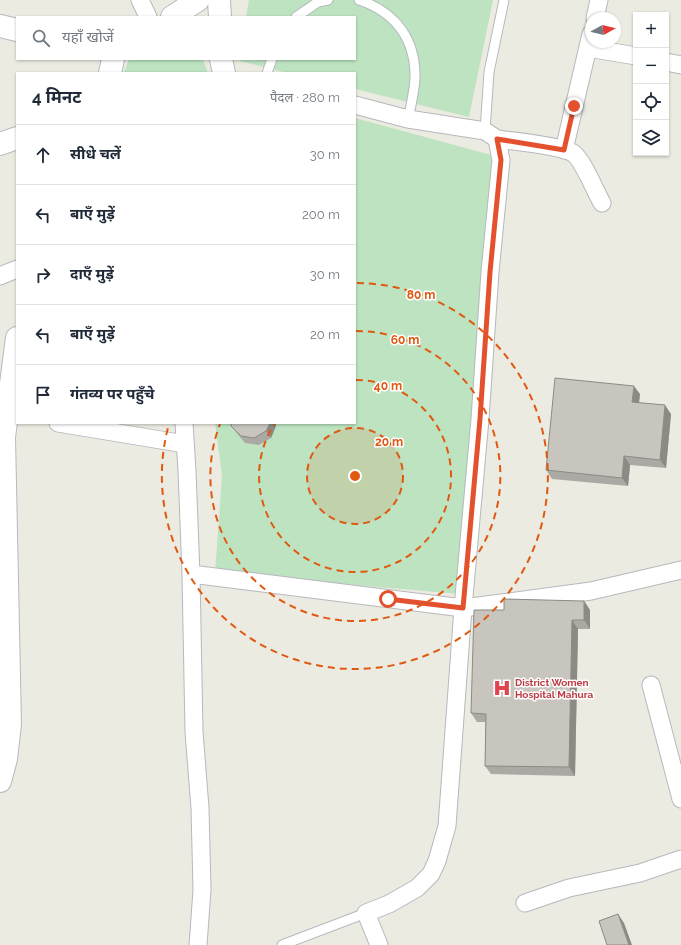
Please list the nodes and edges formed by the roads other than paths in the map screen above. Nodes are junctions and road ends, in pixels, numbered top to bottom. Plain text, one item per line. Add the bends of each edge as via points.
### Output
1 (140, 0) edge
2 (198, 0) edge
3 (220, 0) edge
4 (328, 0) edge
5 (359, 0) edge
6 (504, 0) edge
7 (599, 0) edge
8 (596, 12) edge
9 (148, 16) edge
10 (174, 16) edge
11 (220, 16) edge
12 (297, 16) edge
13 (0, 26) edge
14 (16, 30) edge
15 (587, 48) edge
16 (611, 48) edge
17 (633, 55) edge
18 (113, 60) edge
19 (221, 60) edge
20 (272, 60) edge
21 (669, 63) edge
22 (681, 65) edge
23 (110, 72) edge
24 (224, 72) edge
25 (267, 72) edge
26 (356, 105) edge
27 (408, 119) junction
28 (491, 135) junction
29 (16, 138) edge
30 (0, 144) edge
31 (564, 150) junction
32 (602, 203) dead end
33 (16, 269) edge
34 (0, 276) edge
35 (16, 353) edge
36 (12, 415) edge
37 (64, 424) edge
38 (184, 424) edge
39 (2, 438) edge
40 (185, 444) junction
41 (681, 570) edge
42 (191, 574) junction
43 (463, 608) junction
44 (651, 685) dead end
45 (0, 781) edge
46 (681, 799) edge
47 (681, 859) edge
48 (525, 903) dead end
49 (366, 912) junction
50 (198, 945) edge
51 (282, 945) edge
52 (379, 945) edge

1 - 9 street
2 - 10 street
3 - 11 street
4 - 12 lane via 318,2
5 - 27 lane via 380,8 393,18 407,38 414,64 415,80
6 - 28 lane via 489,72
7 - 8 street
13 - 14 street
15 - 31 street
16 - 17 street
18 - 23 street
19 - 24 street
20 - 25 lane
21 - 22 street
26 - 27 street
27 - 28 street
28 - 31 street
28 - 43 street via 501,160
29 - 30 street
31 - 32 street via 573,153 580,161
33 - 34 street
35 - 36 street
36 - 39 street
37 - 40 street
38 - 40 street
39 - 45 street via 10,724 6,759
40 - 42 street
41 - 43 street via 591,591
42 - 43 street
42 - 50 street via 194,732 202,890
43 - 49 street via 447,826 437,861 431,874 417,888 389,904
44 - 46 street
47 - 48 street via 640,873 569,888
49 - 51 lane
49 - 52 street

